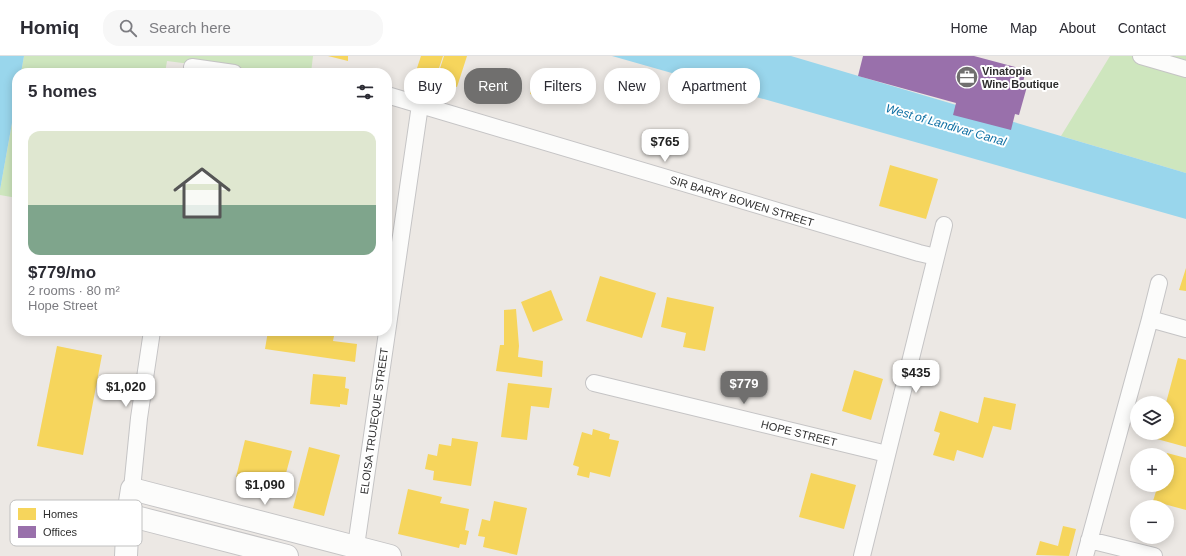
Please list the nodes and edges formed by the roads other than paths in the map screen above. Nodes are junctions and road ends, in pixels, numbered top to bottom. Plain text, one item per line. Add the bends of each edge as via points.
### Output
1 (1141, 56) edge
2 (192, 65) edge
3 (208, 68) edge
4 (1186, 68) edge
5 (392, 97) edge
6 (420, 105) junction
7 (944, 225) dead end
8 (936, 257) junction
9 (1159, 283) dead end
10 (392, 298) edge
11 (1150, 319) junction
12 (1186, 329) edge
13 (151, 336) edge
14 (386, 336) edge
15 (594, 383) dead end
16 (887, 454) junction
17 (132, 489) junction
18 (130, 500) edge
19 (142, 519) edge
20 (1089, 540) junction
21 (126, 546) edge
22 (356, 546) junction
23 (126, 556) edge
24 (287, 556) edge
25 (390, 556) edge
26 (862, 556) edge
27 (1085, 556) edge
28 (1154, 556) edge

1 - 4 street
2 - 3 street
5 - 6 street, SIR BARRY BOWEN STREET
6 - 8 street, SIR BARRY BOWEN STREET
6 - 10 street, ELOISA TRUJEQUE STREET
7 - 8 street
8 - 16 street
9 - 11 street
11 - 12 street
11 - 20 street
13 - 17 street
14 - 22 street, ELOISA TRUJEQUE STREET
15 - 16 street, HOPE STREET
16 - 26 street
17 - 18 street
17 - 22 street
19 - 24 street
20 - 27 street
20 - 28 street
21 - 23 street
22 - 25 street

